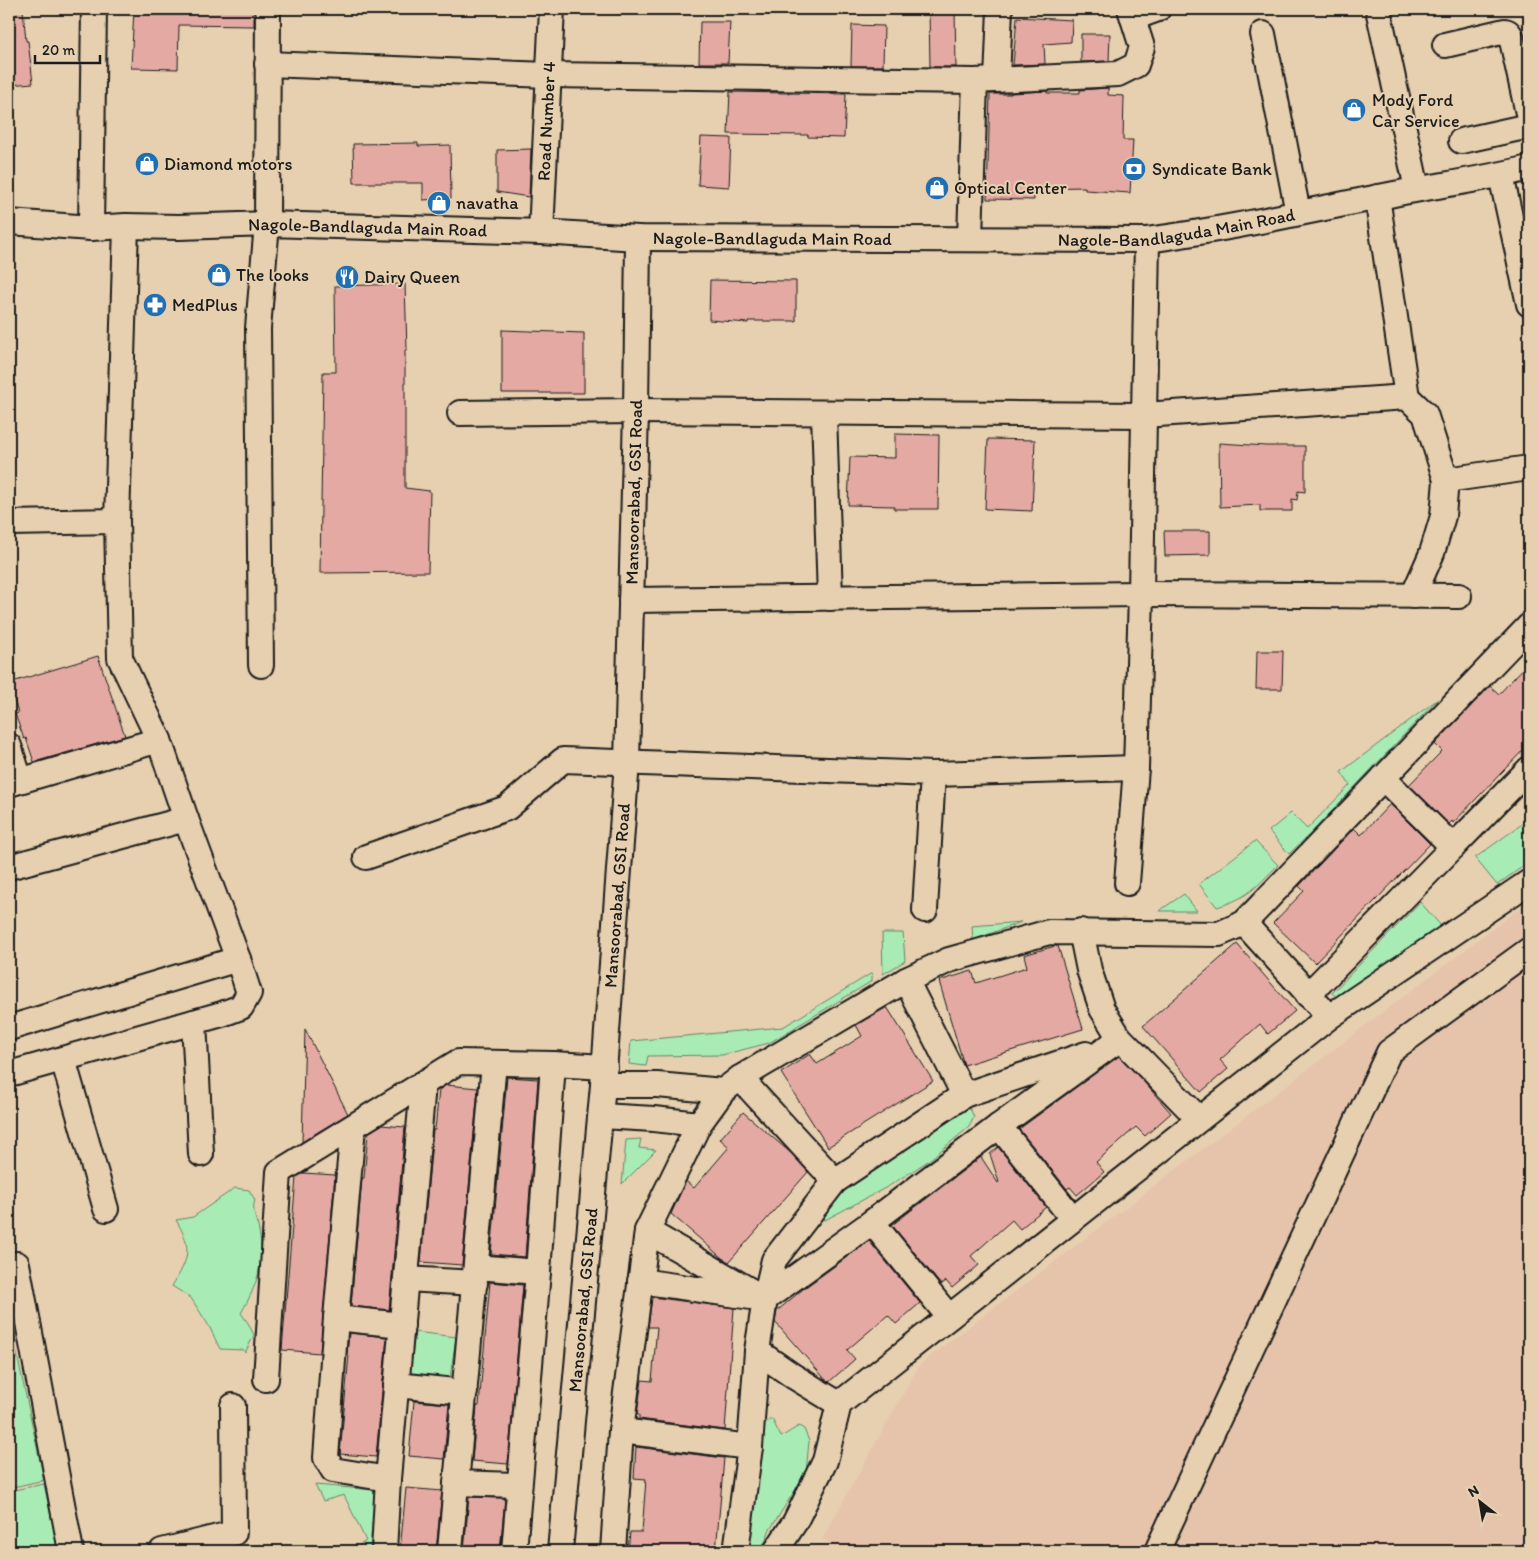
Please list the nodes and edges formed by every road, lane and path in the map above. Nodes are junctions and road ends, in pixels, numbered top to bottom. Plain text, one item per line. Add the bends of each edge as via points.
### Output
1 (94, 9) edge
2 (268, 9) edge
3 (552, 9) edge
4 (1000, 9) edge
5 (1158, 9) edge
6 (1378, 9) edge
7 (1131, 13) edge
8 (1263, 34) dead end
9 (1445, 45) dead end
10 (268, 64) junction
11 (548, 75) junction
12 (986, 80) junction
13 (1529, 118) edge
14 (1529, 126) edge
15 (1461, 141) dead end
16 (1529, 168) edge
17 (1501, 175) junction
18 (1417, 189) junction
19 (1377, 197) junction
20 (1298, 213) junction
21 (9, 222) edge
22 (267, 224) junction
23 (126, 226) junction
24 (91, 228) junction
25 (541, 232) junction
26 (638, 238) junction
27 (970, 238) junction
28 (1147, 240) junction
29 (1529, 304) edge
30 (1407, 397) junction
31 (636, 411) junction
32 (460, 413) dead end
33 (824, 413) junction
34 (1144, 415) junction
35 (1529, 468) edge
36 (1446, 480) junction
37 (117, 521) junction
38 (9, 523) edge
39 (1141, 594) junction
40 (1413, 596) junction
41 (1459, 596) dead end
42 (830, 598) junction
43 (631, 600) junction
44 (1527, 634) edge
45 (261, 665) dead end
46 (159, 740) junction
47 (9, 746) edge
48 (627, 762) junction
49 (1136, 768) junction
50 (1529, 769) edge
51 (933, 774) junction
52 (1383, 778) junction
53 (14, 782) edge
54 (186, 819) junction
55 (1453, 847) junction
56 (366, 857) dead end
57 (9, 868) edge
58 (1529, 882) edge
59 (1127, 883) dead end
60 (925, 910) dead end
61 (1244, 923) junction
62 (1081, 931) junction
63 (1529, 950) edge
64 (238, 959) junction
65 (906, 980) junction
66 (1308, 995) junction
67 (1329, 1017) junction
68 (194, 1022) junction
69 (9, 1028) edge
70 (1114, 1042) junction
71 (63, 1059) junction
72 (494, 1063) junction
73 (553, 1064) junction
74 (9, 1074) edge
75 (604, 1076) junction
76 (423, 1085) junction
77 (731, 1085) junction
78 (964, 1095) junction
79 (600, 1116) junction
80 (1198, 1119) junction
81 (699, 1124) junction
82 (999, 1126) junction
83 (353, 1127) junction
84 (201, 1154) dead end
85 (835, 1181) junction
86 (106, 1209) dead end
87 (1073, 1219) junction
88 (872, 1222) junction
89 (647, 1231) junction
90 (17, 1264) dead end
91 (538, 1272) junction
92 (475, 1275) junction
93 (406, 1279) junction
94 (640, 1281) junction
95 (765, 1299) junction
96 (949, 1317) junction
97 (336, 1318) junction
98 (402, 1325) junction
99 (757, 1351) junction
100 (266, 1379) dead end
101 (396, 1385) junction
102 (465, 1392) junction
103 (839, 1404) junction
104 (233, 1406) dead end
105 (621, 1431) junction
106 (750, 1447) junction
107 (388, 1480) junction
108 (456, 1483) junction
109 (520, 1485) junction
110 (1161, 1549) edge
111 (71, 1551) edge
112 (162, 1551) edge
113 (384, 1551) edge
114 (450, 1551) edge
115 (514, 1551) edge
116 (560, 1551) edge
117 (613, 1551) edge
118 (736, 1551) edge
119 (776, 1551) edge

1 - 24 street
2 - 10 street
3 - 11 street, Road Number 4
4 - 12 street
5 - 7 street
6 - 18 street
7 - 12 street via 1142,47 1136,65 1118,74
8 - 20 street
9 - 13 street via 1508,32
10 - 11 street
10 - 22 street
11 - 12 street
11 - 25 street, Road Number 4
12 - 27 street
14 - 15 street
16 - 17 street, Nagole-Bandlaguda Main Road
17 - 18 street, Nagole-Bandlaguda Main Road
17 - 29 street
18 - 19 street, Nagole-Bandlaguda Main Road
19 - 20 street, Nagole-Bandlaguda Main Road
19 - 30 street
20 - 28 street, Nagole-Bandlaguda Main Road
21 - 24 street, Nagole-Bandlaguda Main Road
22 - 23 street, Nagole-Bandlaguda Main Road
22 - 25 street, Nagole-Bandlaguda Main Road
22 - 45 street via 258,328
23 - 24 street, Nagole-Bandlaguda Main Road
23 - 37 street
25 - 26 street, Nagole-Bandlaguda Main Road
26 - 27 street, Nagole-Bandlaguda Main Road
26 - 31 street, Mansoorabad, GSI Road
27 - 28 street, Nagole-Bandlaguda Main Road
28 - 34 street
30 - 34 street
30 - 36 street via 1425,414
31 - 32 street
31 - 33 street
31 - 43 street, Mansoorabad, GSI Road
33 - 34 street
33 - 42 street
34 - 39 street
35 - 36 street
36 - 40 street via 1443,516 1432,553
37 - 38 street
37 - 46 street via 120,658
39 - 40 street
39 - 42 street
39 - 49 street
40 - 41 street
42 - 43 street
43 - 48 street, Mansoorabad, GSI Road
44 - 52 street
46 - 53 street
46 - 54 street
47 - 53 street
48 - 51 street
48 - 56 street via 563,760 507,808
48 - 75 street, Mansoorabad, GSI Road
49 - 51 street
49 - 59 street
50 - 55 street
51 - 60 street
52 - 55 street
52 - 61 street
54 - 57 street
54 - 64 street
55 - 66 street
58 - 67 street
61 - 62 street via 1219,934
61 - 66 street
62 - 65 street via 1049,932 949,960
62 - 70 street via 1089,970
63 - 110 street via 1389,1052
64 - 68 street via 249,993 241,1007
64 - 69 street
65 - 77 street
65 - 78 street
66 - 67 street
67 - 80 street
68 - 71 street
68 - 84 street
70 - 78 street
70 - 80 street
70 - 82 street
71 - 74 street
71 - 86 street
72 - 73 street
72 - 76 street via 458,1062
72 - 92 street
73 - 75 street
73 - 91 street
75 - 77 street via 656,1086
75 - 79 street, Mansoorabad, GSI Road
76 - 83 street
76 - 93 street
77 - 81 street
77 - 85 street
78 - 85 street
79 - 81 street
79 - 116 street, Mansoorabad, GSI Road
80 - 87 street
81 - 89 street
82 - 87 street
82 - 88 street
83 - 97 street
83 - 100 street via 279,1172
85 - 95 street via 774,1260
87 - 96 street
88 - 95 street
88 - 96 street
89 - 94 street
89 - 95 street
90 - 111 street
91 - 92 street
91 - 109 street
92 - 93 street
92 - 102 street
93 - 98 street
94 - 95 street
94 - 105 street
95 - 99 street
96 - 103 street
97 - 98 street
97 - 107 street via 326,1458 333,1470
98 - 101 street
99 - 103 street
99 - 106 street
101 - 102 street
101 - 107 street
102 - 108 street
103 - 119 street via 825,1461 795,1522
104 - 112 street via 234,1533
105 - 106 street
105 - 117 street
106 - 118 street
107 - 113 street
108 - 109 street
108 - 114 street
109 - 115 street

